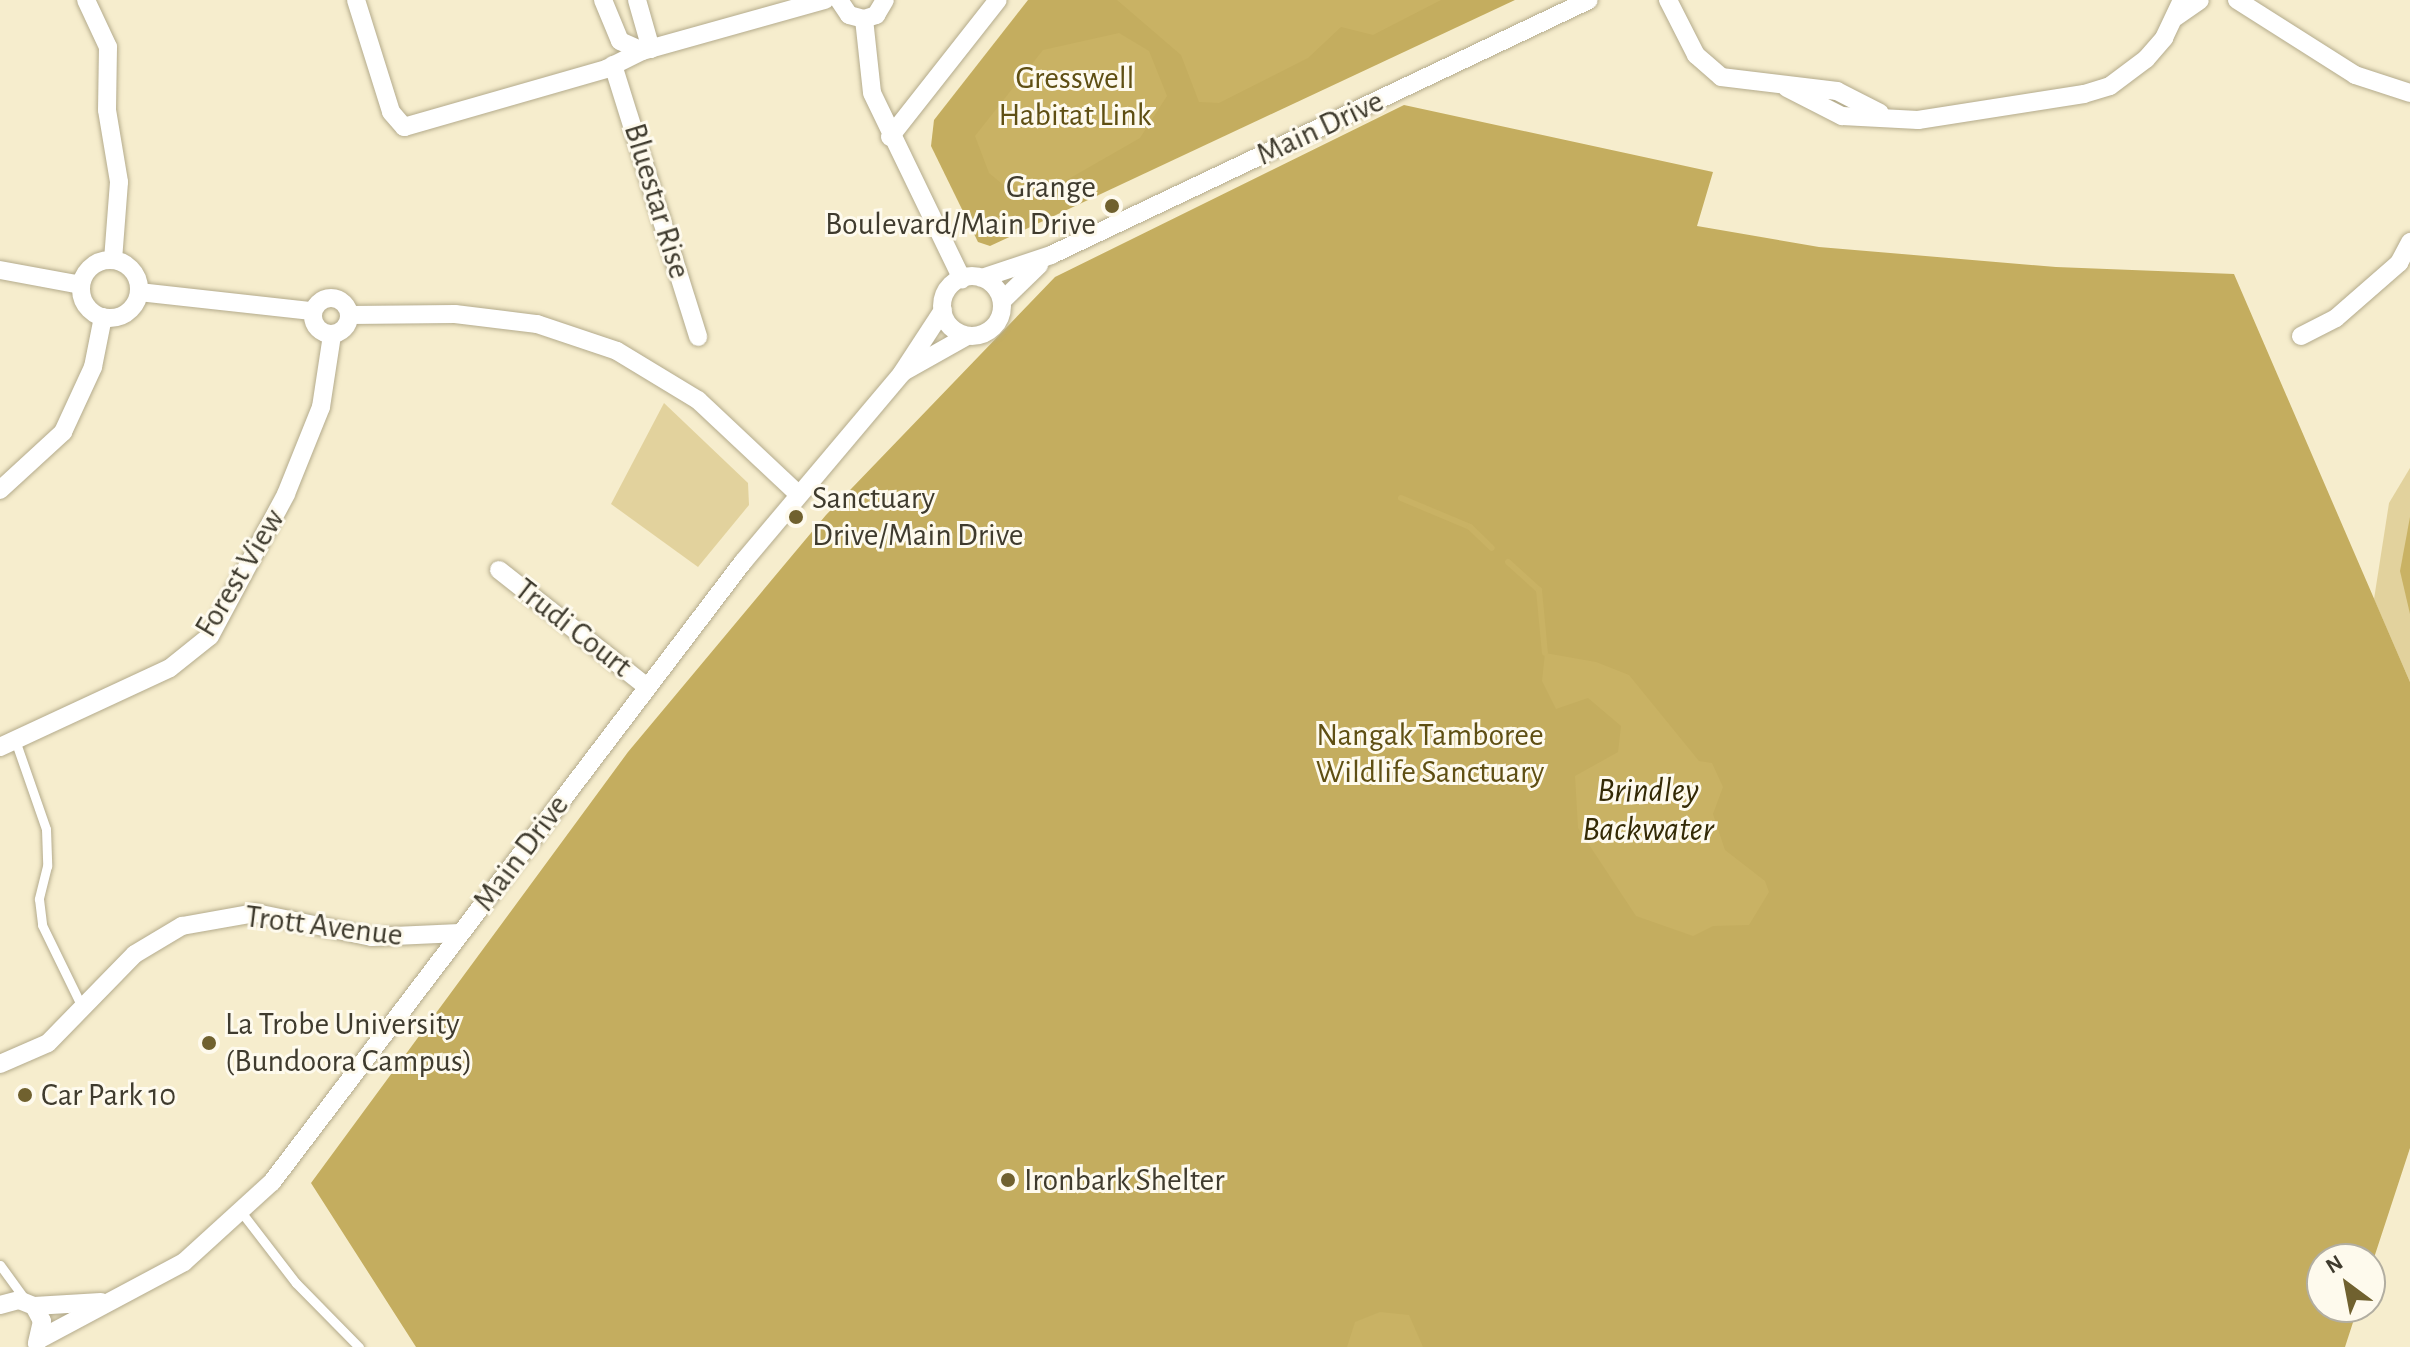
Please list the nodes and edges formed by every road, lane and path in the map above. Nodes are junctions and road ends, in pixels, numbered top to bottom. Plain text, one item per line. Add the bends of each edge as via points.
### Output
1 (86, 0) edge
2 (356, 0) edge
3 (603, 0) edge
4 (637, 0) edge
5 (825, 0) edge
6 (839, 0) edge
7 (885, 0) edge
8 (998, 0) edge
9 (1589, 0) edge
10 (1668, 0) edge
11 (2200, 0) edge
12 (2237, 0) edge
13 (2179, 9) edge
14 (864, 19) junction
15 (646, 50) junction
16 (613, 65) junction
17 (2410, 93) edge
18 (890, 137) junction
19 (2410, 242) edge
20 (1051, 255) junction
21 (113, 260) junction
22 (0, 270) edge
23 (982, 278) junction
24 (962, 279) junction
25 (81, 285) junction
26 (139, 292) junction
27 (1002, 301) junction
28 (943, 310) junction
29 (312, 311) junction
30 (350, 315) junction
31 (103, 317) junction
32 (332, 335) junction
33 (967, 336) junction
34 (2301, 336) dead end
35 (698, 337) dead end
36 (902, 373) junction
37 (0, 490) edge
38 (798, 494) junction
39 (499, 570) dead end
40 (647, 687) junction
41 (7, 744) edge
42 (460, 933) junction
43 (85, 1011) junction
44 (0, 1064) edge
45 (242, 1213) junction
46 (0, 1265) edge
47 (112, 1300) junction
48 (30, 1304) junction
49 (0, 1305) edge
50 (37, 1344) edge
51 (359, 1347) edge

1 - 21 street via 108,47 107,110 119,182
2 - 16 street via 391,112 404,127
3 - 15 street via 620,41
4 - 15 street
5 - 15 street
6 - 14 street via 849,15
7 - 14 street via 876,15
8 - 18 street
9 - 20 street, Main Drive
10 - 13 street via 1707,68 1734,82 1787,88 1826,112 1948,118 2110,86 2146,59
11 - 13 street
12 - 17 street via 2355,75
14 - 18 street via 872,93
15 - 16 street
16 - 35 street, Bluestar Rise
18 - 24 street
19 - 34 street via 2399,263 2336,318
20 - 23 street, Main Drive
20 - 27 street, Main Drive
21 - 25 street via 91,267
21 - 26 street via 131,269
22 - 25 street
23 - 24 street
23 - 27 street
24 - 28 street via 947,291
25 - 31 street via 86,306
26 - 29 street
26 - 31 street via 121,315
27 - 33 street via 993,328
28 - 33 street via 950,327
28 - 36 street, Main Drive
29 - 30 street via 321,300 333,298 345,303
29 - 32 street via 316,326
30 - 32 street via 345,328
30 - 38 street via 455,314 537,324 617,351 698,400
31 - 37 street via 93,367 63,432
32 - 41 street, Forest View via 321,407 286,494 210,636 170,668
33 - 36 street, Main Drive
36 - 38 street, Main Drive
38 - 40 street, Main Drive
39 - 40 street, Trudi Court
40 - 42 street, Main Drive
41 - 43 lane via 46,829 47,866 39,899 42,925
42 - 43 street, Trott Avenue via 396,938 256,913 214,918 156,937
42 - 45 street, Main Drive via 306,1143
43 - 44 street, Trott Avenue via 35,1051
45 - 47 street, Main Drive via 184,1262
45 - 51 lane via 296,1283
46 - 48 lane
47 - 48 street, Main Drive
47 - 50 street, Main Drive
48 - 49 street, Main Drive
48 - 50 street via 42,1321

